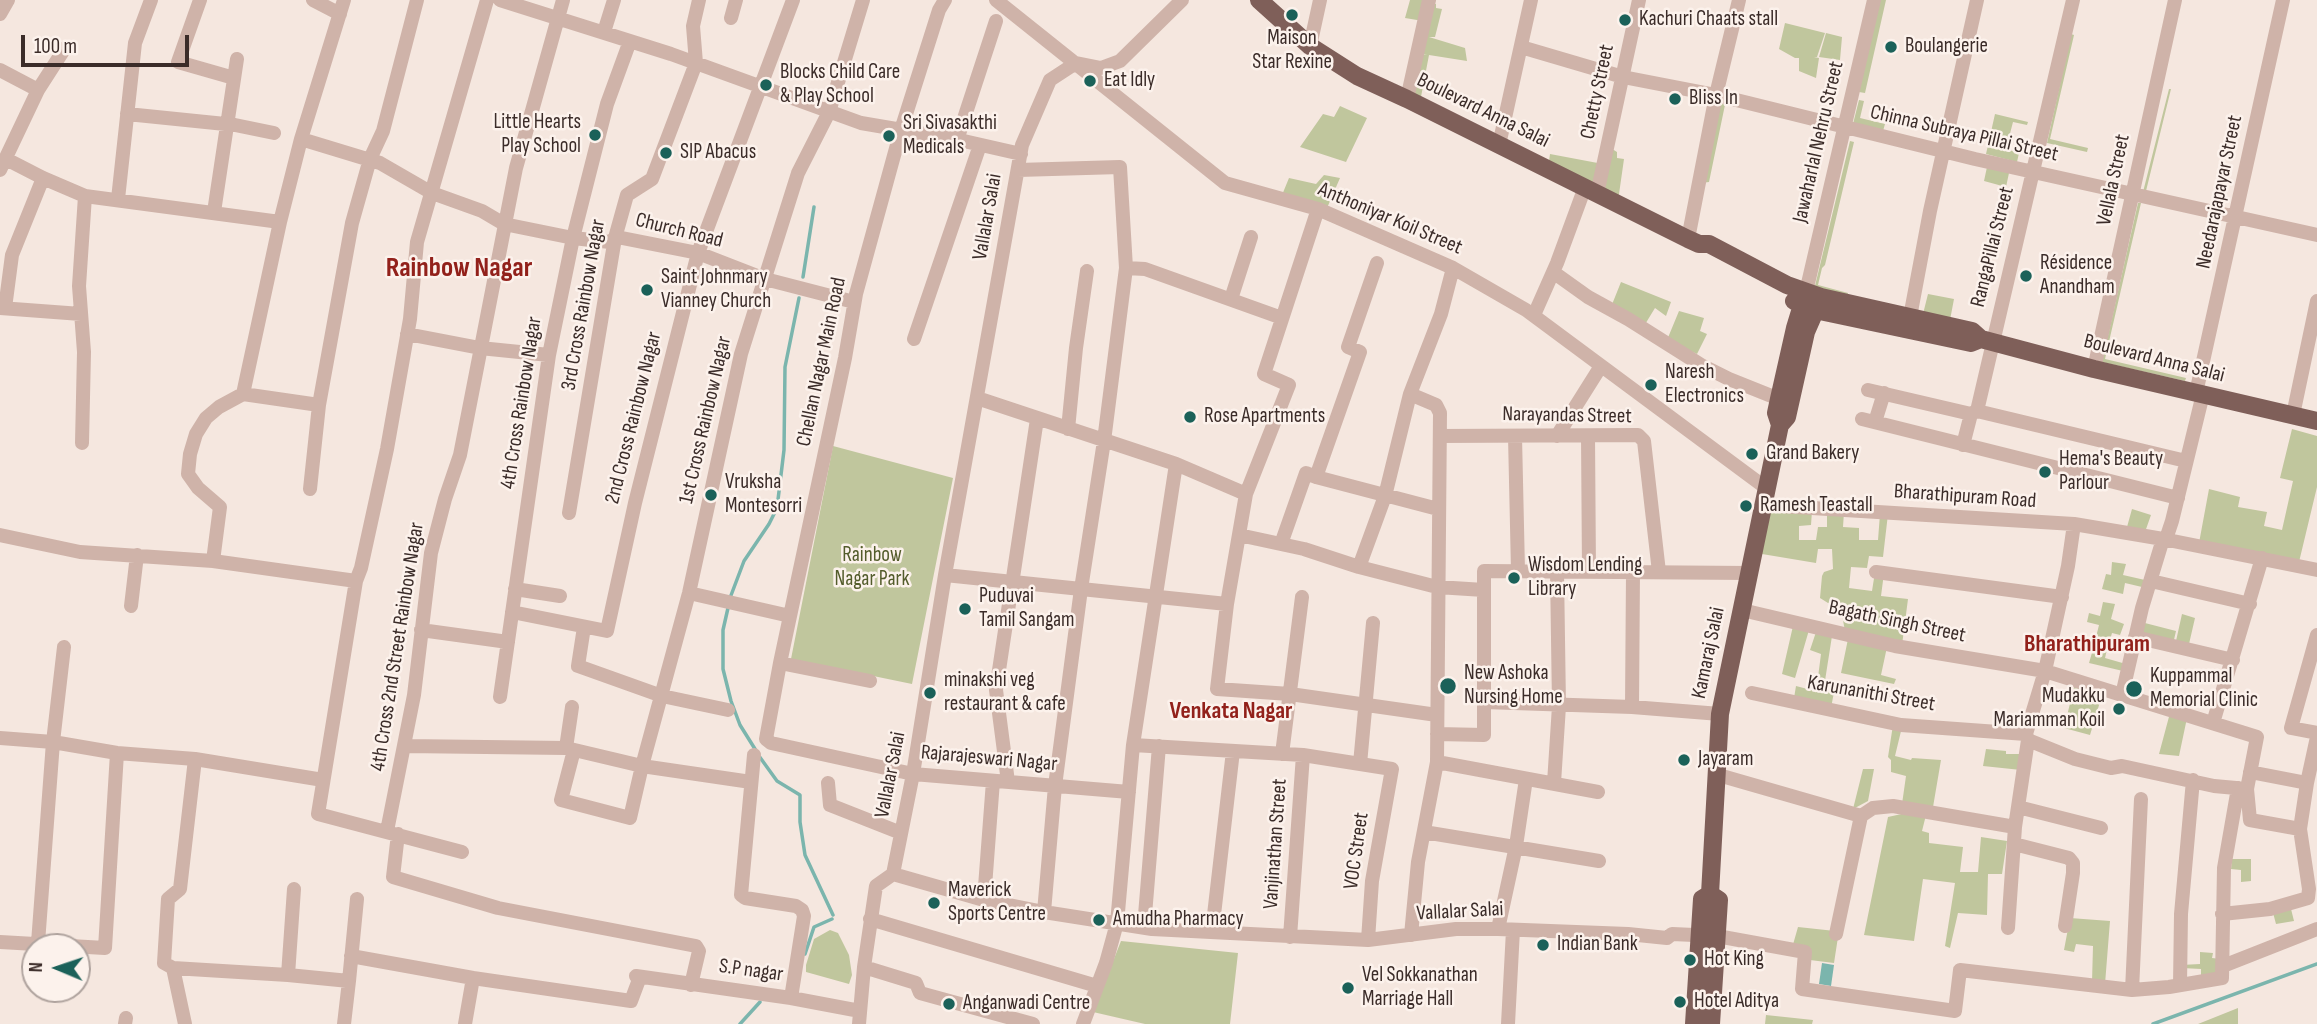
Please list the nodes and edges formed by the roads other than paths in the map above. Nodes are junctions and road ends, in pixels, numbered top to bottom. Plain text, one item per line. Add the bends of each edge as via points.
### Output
1 (8, 0) edge
2 (151, 0) edge
3 (200, 0) edge
4 (313, 0) edge
5 (417, 0) edge
6 (487, 0) edge
7 (500, 0) edge
8 (563, 0) edge
9 (614, 0) edge
10 (699, 0) edge
11 (736, 0) edge
12 (793, 0) edge
13 (863, 0) edge
14 (945, 0) edge
15 (996, 0) edge
16 (1182, 0) edge
17 (1259, 0) edge
18 (1320, 0) edge
19 (1429, 0) edge
20 (1531, 0) edge
21 (1639, 0) edge
22 (1739, 0) edge
23 (1874, 0) edge
24 (1977, 0) edge
25 (2073, 0) edge
26 (2175, 0) edge
27 (2283, 0) edge
28 (342, 7) edge
29 (0, 14) edge
30 (558, 18) junction
31 (730, 18) dead end
32 (996, 21) dead end
33 (604, 32) junction
34 (630, 41) junction
35 (1310, 46) junction
36 (1521, 47) junction
37 (65, 48) dead end
38 (237, 59) dead end
39 (1076, 63) junction
40 (696, 64) junction
41 (0, 70) edge
42 (1623, 77) junction
43 (234, 78) junction
44 (762, 88) junction
45 (38, 89) junction
46 (1716, 95) junction
47 (1408, 99) junction
48 (829, 112) junction
49 (127, 114) junction
50 (228, 125) junction
51 (1844, 128) junction
52 (901, 130) junction
53 (274, 133) dead end
54 (301, 139) junction
55 (957, 139) junction
56 (980, 145) junction
57 (1499, 145) junction
58 (1943, 151) junction
59 (1021, 154) junction
60 (370, 159) junction
61 (3, 164) edge
62 (1018, 170) junction
63 (2033, 172) junction
64 (43, 178) junction
65 (1591, 190) junction
66 (432, 193) junction
67 (2133, 194) junction
68 (85, 196) junction
69 (118, 200) junction
70 (1318, 209) junction
71 (214, 212) junction
72 (2236, 218) junction
73 (280, 222) junction
74 (504, 224) junction
75 (2317, 235) edge
76 (1251, 237) dead end
77 (573, 238) junction
78 (615, 238) junction
79 (1693, 242) junction
80 (698, 253) junction
81 (1377, 263) dead end
82 (1126, 268) junction
83 (1453, 268) junction
84 (1087, 271) dead end
85 (1553, 272) junction
86 (765, 279) junction
87 (1231, 299) junction
88 (1811, 301) junction
89 (2317, 301) edge
90 (854, 302) junction
91 (2, 308) edge
92 (81, 314) junction
93 (1534, 315) junction
94 (1845, 316) junction
95 (1910, 317) junction
96 (1282, 318) junction
97 (1806, 332) junction
98 (407, 334) junction
99 (914, 339) dead end
100 (1986, 340) junction
101 (480, 348) junction
102 (549, 355) junction
103 (1601, 366) junction
104 (2094, 369) junction
105 (1868, 390) dead end
106 (1884, 393) junction
107 (2200, 393) junction
108 (243, 394) junction
109 (1410, 394) junction
110 (977, 398) junction
111 (1779, 399) junction
112 (319, 405) junction
113 (1974, 412) junction
114 (2293, 415) junction
115 (1037, 419) junction
116 (2317, 421) edge
117 (1780, 425) junction
118 (1068, 429) junction
119 (1440, 436) junction
120 (1515, 436) junction
121 (1557, 436) junction
122 (1588, 436) junction
123 (1104, 441) junction
124 (82, 443) dead end
125 (1964, 445) junction
126 (2186, 461) junction
127 (1176, 464) junction
128 (1316, 477) junction
129 (310, 489) dead end
130 (1246, 494) junction
131 (1385, 496) junction
132 (1764, 497) junction
133 (2178, 498) junction
134 (1438, 509) junction
135 (569, 513) dead end
136 (2074, 524) junction
137 (0, 535) edge
138 (1239, 535) junction
139 (2163, 539) junction
140 (1281, 544) junction
141 (137, 555) junction
142 (2262, 558) junction
143 (213, 561) junction
144 (1359, 567) junction
145 (2317, 570) edge
146 (1518, 571) junction
147 (1557, 571) junction
148 (1589, 572) junction
149 (1633, 572) junction
150 (1659, 572) junction
151 (1876, 572) dead end
152 (1749, 573) junction
153 (945, 575) junction
154 (2151, 580) junction
155 (356, 581) junction
156 (1011, 582) junction
157 (1437, 587) junction
158 (515, 589) junction
159 (1081, 589) junction
160 (1484, 590) junction
161 (689, 593) junction
162 (560, 596) dead end
163 (1156, 596) junction
164 (1302, 597) dead end
165 (2062, 597) junction
166 (1227, 604) junction
167 (2250, 604) junction
168 (131, 606) dead end
169 (1742, 610) junction
170 (512, 612) junction
171 (790, 616) junction
172 (1373, 623) dead end
173 (584, 627) junction
174 (421, 630) junction
175 (2317, 635) edge
176 (2135, 636) junction
177 (508, 642) junction
178 (64, 646) dead end
179 (2233, 660) junction
180 (780, 663) junction
181 (2045, 671) junction
182 (870, 681) dead end
183 (1752, 693) dead end
184 (1290, 694) junction
185 (2122, 695) junction
186 (662, 696) junction
187 (500, 697) dead end
188 (1484, 702) junction
189 (1366, 705) junction
190 (1559, 706) junction
191 (572, 707) dead end
192 (1632, 707) junction
193 (728, 710) dead end
194 (1720, 714) junction
195 (1437, 715) junction
196 (2213, 723) junction
197 (1437, 734) junction
198 (2317, 735) edge
199 (2027, 737) junction
200 (0, 738) edge
201 (766, 739) joint
202 (53, 742) junction
203 (1133, 745) junction
204 (405, 746) junction
205 (1159, 746) junction
206 (570, 749) junction
207 (1233, 751) junction
208 (117, 753) junction
209 (1282, 754) junction
210 (754, 755) dead end
211 (1303, 755) junction
212 (195, 759) junction
213 (1437, 762) junction
214 (1360, 764) junction
215 (642, 766) junction
216 (2250, 772) junction
217 (914, 774) junction
218 (1715, 774) junction
219 (1526, 779) junction
220 (323, 780) junction
221 (2193, 780) junction
222 (751, 782) junction
223 (1000, 782) junction
224 (828, 783) dead end
225 (1554, 783) junction
226 (2307, 783) junction
227 (1055, 786) junction
228 (2242, 789) junction
229 (1129, 792) junction
230 (1598, 792) dead end
231 (2141, 799) dead end
232 (2018, 807) junction
233 (1861, 816) junction
234 (2015, 827) junction
235 (2101, 828) dead end
236 (2300, 829) junction
237 (901, 832) junction
238 (1424, 832) junction
239 (393, 833) junction
240 (2014, 844) junction
241 (1516, 846) junction
242 (461, 852) dead end
243 (1599, 861) dead end
244 (893, 874) junction
245 (294, 890) dead end
246 (357, 899) dead end
247 (2312, 899) edge
248 (984, 900) junction
249 (1044, 912) junction
250 (2222, 914) junction
251 (870, 919) junction
252 (1117, 923) junction
253 (2065, 926) dead end
254 (1144, 927) junction
255 (2008, 928) dead end
256 (2317, 929) edge
257 (1505, 930) junction
258 (1212, 932) junction
259 (39, 933) edge
260 (1836, 934) dead end
261 (1411, 935) junction
262 (1290, 937) junction
263 (1368, 940) junction
264 (1708, 941) junction
265 (0, 942) edge
266 (21, 943) edge
267 (91, 947) edge
268 (351, 956) junction
269 (2223, 966) junction
270 (864, 967) junction
271 (173, 968) junction
272 (288, 975) junction
273 (473, 978) junction
274 (349, 981) junction
275 (691, 985) junction
276 (2180, 985) junction
277 (1097, 986) junction
278 (2132, 990) junction
279 (791, 998) junction
280 (859, 1017) edge
281 (1702, 1022) edge
282 (186, 1024) edge
283 (344, 1024) edge
284 (465, 1024) edge
285 (1033, 1024) edge
286 (1083, 1024) edge
287 (1508, 1024) edge

1 - 29 street
2 - 49 street via 135,43
3 - 43 street via 178,62
4 - 28 street
5 - 60 street via 383,131
6 - 66 street
7 - 30 street
8 - 30 street, 4th Cross 2nd Street Rainbow Nagar
9 - 33 street
10 - 40 street, 3rd Cross Rainbow Nagar via 693,26
11 - 31 street
12 - 44 street, 2nd Cross Rainbow Nagar
13 - 48 street, 1st Cross Rainbow Nagar
14 - 52 street, Chellan Nagar Main Road
15 - 39 street, Anthoniyar Koil Street
16 - 39 street via 1121,61 1101,68
17 - 35 main road, Boulevard Anna Salai
18 - 35 street
19 - 47 street
20 - 36 street
21 - 42 street, Chetty Street
22 - 46 street
23 - 51 street, Jawaharlal Nehru Street
24 - 58 street
25 - 63 street, RangaPillai Street
26 - 67 street, Vellala Street
27 - 72 street, Needarajapayar Street
28 - 54 street
30 - 33 street
30 - 74 street, 4th Cross 2nd Street Rainbow Nagar
32 - 55 street
33 - 34 street
34 - 40 street
34 - 77 street, 4th Cross Rainbow Nagar via 607,104
35 - 47 main road, Boulevard Anna Salai via 1357,76
36 - 42 street, Chinna Subraya Pillai Street
36 - 57 street
37 - 45 street
38 - 43 street
39 - 59 street, Vallalar Salai via 1049,80
39 - 70 street, Anthoniyar Koil Street via 1225,183
40 - 44 street
40 - 78 street, 3rd Cross Rainbow Nagar via 652,179 627,195
41 - 45 street
42 - 46 street, Chinna Subraya Pillai Street
42 - 65 street, Chetty Street
43 - 50 street
44 - 48 street
44 - 80 street, 2nd Cross Rainbow Nagar
45 - 61 street
46 - 51 street, Chinna Subraya Pillai Street
46 - 79 street
47 - 57 main road, Boulevard Anna Salai
48 - 52 street
48 - 86 street, 1st Cross Rainbow Nagar via 799,173
49 - 50 street
49 - 69 street
50 - 53 street
50 - 71 street
51 - 58 street, Chinna Subraya Pillai Street
51 - 88 street, Jawaharlal Nehru Street
52 - 55 street
52 - 90 street, Chellan Nagar Main Road
54 - 60 street, Church Road
54 - 73 street
55 - 56 street
56 - 59 street
56 - 99 street
57 - 65 main road, Boulevard Anna Salai
58 - 63 street, Chinna Subraya Pillai Street
58 - 95 street
59 - 62 street, Vallalar Salai
60 - 66 street, Church Road
60 - 112 street via 349,235
61 - 64 street
62 - 82 street via 1120,167
62 - 110 street, Vallalar Salai
63 - 67 street, Chinna Subraya Pillai Street
63 - 100 street, RangaPillai Street
64 - 68 street
64 - 91 street via 12,256
65 - 79 main road, Boulevard Anna Salai
65 - 85 street, Chetty Street
66 - 74 street, Church Road
66 - 98 street via 417,242
67 - 72 street, Chinna Subraya Pillai Street
67 - 104 street, Vellala Street
68 - 69 street
68 - 92 street
69 - 71 street
70 - 83 street, Anthoniyar Koil Street
70 - 96 street
71 - 73 street
72 - 75 street, Chinna Subraya Pillai Street
72 - 107 street, Needarajapayar Street
73 - 108 street
74 - 77 street, Church Road
74 - 101 street, 4th Cross 2nd Street Rainbow Nagar
76 - 87 street
77 - 78 street, Church Road via 610,242
77 - 102 street, 4th Cross Rainbow Nagar
78 - 80 street, Church Road
78 - 135 street, 3rd Cross Rainbow Nagar
79 - 88 main road, Boulevard Anna Salai via 1709,244
80 - 86 street, Church Road
80 - 173 street, 2nd Cross Rainbow Nagar via 607,631
81 - 128 street via 1348,347 1360,352
82 - 87 street via 1145,269
82 - 123 street
83 - 93 street, Anthoniyar Koil Street
83 - 109 street via 1441,314
84 - 118 street
85 - 93 street, Chetty Street
85 - 111 street via 1701,365
86 - 90 street, Church Road
86 - 161 street, 1st Cross Rainbow Nagar via 741,354
87 - 96 street
88 - 94 main road, Boulevard Anna Salai
88 - 95 main road, Boulevard Anna Salai
88 - 97 main road, Kamaraj Salai
88 - 111 main road, Kamaraj Salai via 1795,328
89 - 114 street
90 - 171 street, Chellan Nagar Main Road
91 - 92 street
92 - 124 street
93 - 103 street, Anthoniyar Koil Street
94 - 97 main road
94 - 100 main road, Boulevard Anna Salai via 1970,343
95 - 100 main road, Boulevard Anna Salai via 1972,331
96 - 130 street via 1264,374 1289,385
97 - 117 main road, Kamaraj Salai via 1787,416
98 - 101 street
98 - 155 street via 387,449
100 - 104 main road, Boulevard Anna Salai
100 - 113 street, RangaPillai Street
101 - 102 street
101 - 174 street, 4th Cross 2nd Street Rainbow Nagar via 460,455 431,553
102 - 158 street, 4th Cross Rainbow Nagar
103 - 121 street
103 - 132 street, Anthoniyar Koil Street
104 - 107 main road, Boulevard Anna Salai
105 - 106 street
106 - 113 street
106 - 125 street via 1869,421
107 - 114 main road, Boulevard Anna Salai
107 - 126 street
108 - 112 street
108 - 143 street via 206,418 190,454 188,474 220,507
109 - 119 street via 1439,408
109 - 131 street
110 - 115 street
110 - 153 street, Vallalar Salai
111 - 117 main road, Kamaraj Salai via 1776,413
112 - 129 street
113 - 125 street, RangaPillai Street
113 - 126 street
114 - 116 main road, Boulevard Anna Salai
115 - 118 street
115 - 156 street
117 - 132 main road, Kamaraj Salai
118 - 123 street
119 - 120 street, Narayandas Street
119 - 134 street
120 - 121 street, Narayandas Street
120 - 146 street
121 - 122 street, Narayandas Street
122 - 148 street
122 - 150 street, Narayandas Street via 1634,434 1644,441
123 - 127 street
123 - 159 street
125 - 133 street
126 - 133 street
127 - 130 street
127 - 163 street
128 - 131 street
128 - 140 street via 1306,473
130 - 138 street
131 - 134 street
131 - 144 street
132 - 136 street, Bharathipuram Road
132 - 152 main road, Kamaraj Salai
133 - 139 street
134 - 157 street
136 - 139 street, Bharathipuram Road
136 - 165 street
137 - 141 street via 80,552
138 - 140 street
138 - 166 street
139 - 142 street, Bharathipuram Road
139 - 154 street
140 - 144 street
141 - 143 street
141 - 168 street
142 - 145 street, Bharathipuram Road
142 - 167 street
143 - 155 street
144 - 157 street
146 - 147 street
146 - 160 street via 1485,571
147 - 148 street
147 - 190 street
148 - 149 street
149 - 150 street
149 - 192 street
150 - 152 street
151 - 165 street
152 - 169 main road, Kamaraj Salai
153 - 156 street
153 - 217 street, Vallalar Salai
154 - 167 street
154 - 176 street
155 - 220 street
156 - 159 street
156 - 223 street via 996,690
157 - 160 street
157 - 195 street
158 - 162 street
158 - 170 street, 4th Cross Rainbow Nagar
159 - 163 street
159 - 227 street
160 - 188 street
161 - 171 street
161 - 186 street, 1st Cross Rainbow Nagar
163 - 166 street
163 - 203 street
164 - 184 street
165 - 181 street
166 - 184 street via 1217,689
167 - 179 street
169 - 181 street, Bagath Singh Street via 1895,646
169 - 194 main road, Kamaraj Salai
170 - 173 street
170 - 177 street, 4th Cross Rainbow Nagar
171 - 180 street, Chellan Nagar Main Road
172 - 189 street
173 - 186 street via 578,667
174 - 177 street
174 - 204 street, 4th Cross 2nd Street Rainbow Nagar
175 - 198 street via 2291,728
176 - 179 street
176 - 185 street
177 - 187 street, 4th Cross Rainbow Nagar
178 - 202 street
179 - 196 street
180 - 182 street
180 - 201 street, Chellan Nagar Main Road
181 - 185 street, Bagath Singh Street
181 - 199 street
183 - 199 street, Karunanithi Street via 1901,725
184 - 189 street
184 - 209 street
185 - 196 street, Bagath Singh Street
186 - 193 street
186 - 215 street, 1st Cross Rainbow Nagar
188 - 190 street
188 - 197 street via 1484,735
189 - 195 street
189 - 214 street
190 - 192 street
190 - 225 street
191 - 206 street
192 - 194 street
194 - 218 main road, Kamaraj Salai
195 - 197 street
196 - 216 street, Bagath Singh Street via 2257,737
197 - 213 street
198 - 226 street
199 - 221 street, Karunanithi Street via 2087,762
199 - 232 street
200 - 202 street
201 - 217 street, Rajarajeswari Nagar
202 - 208 street
202 - 259 street
203 - 205 street
203 - 229 street
204 - 206 street
204 - 239 street, 4th Cross 2nd Street Rainbow Nagar
205 - 207 street
205 - 254 street
206 - 215 street
206 - 215 street, 1st Cross Rainbow Nagar via 561,800 631,818
207 - 209 street
207 - 258 street
208 - 212 street
208 - 267 street via 105,948
209 - 211 street
210 - 222 street
211 - 214 street
211 - 262 street, Vanjinathan Street
212 - 220 street
212 - 271 street via 180,889 168,899 164,963
213 - 219 street
213 - 238 street
214 - 263 street, VOC Street via 1392,769 1372,881
215 - 222 street
216 - 226 street
216 - 228 street
217 - 223 street, Rajarajeswari Nagar
217 - 237 street, Vallalar Salai
218 - 233 street
218 - 264 main road, Kamaraj Salai via 1710,894 1702,900
219 - 225 street
219 - 241 street
220 - 239 street via 318,814
221 - 228 street, Karunanithi Street
221 - 276 street
222 - 279 street via 741,895 802,910
223 - 227 street, Rajarajeswari Nagar
223 - 248 street
224 - 237 street via 830,805
225 - 230 street
226 - 236 street
227 - 229 street, Rajarajeswari Nagar
227 - 249 street
228 - 236 street via 2250,820
228 - 250 street via 2224,868
229 - 252 street
231 - 278 street
232 - 234 street
232 - 235 street
233 - 234 street via 1873,808 1893,806
233 - 260 street
234 - 240 street
236 - 247 street
237 - 244 street, Vallalar Salai
238 - 241 street
238 - 261 street
239 - 242 street
239 - 275 street, 4th Cross 2nd Street Rainbow Nagar via 393,877 498,908 696,946 699,951
240 - 253 street via 2069,858 2073,863
240 - 255 street
241 - 243 street
241 - 257 street
244 - 248 street, Vallalar Salai
244 - 251 street via 876,886
245 - 272 street
246 - 268 street
247 - 250 street
248 - 249 street, Vallalar Salai
249 - 252 street, Vallalar Salai
250 - 269 street
251 - 270 street
251 - 277 street
252 - 254 street, Vallalar Salai
252 - 277 street
254 - 258 street, Vallalar Salai
256 - 269 street
257 - 261 street, Vallalar Salai via 1456,929
257 - 264 street, Vallalar Salai
257 - 287 street
258 - 262 street, Vallalar Salai
261 - 263 street, Vallalar Salai
262 - 263 street, Vallalar Salai
264 - 278 street, Vallalar Salai via 1805,953 1802,989 1955,1011 1960,970
264 - 281 main road, Kamaraj Salai
265 - 266 street
268 - 273 street
268 - 274 street
269 - 276 street via 2221,978
270 - 280 street
270 - 285 street via 916,983 920,993
271 - 272 street
271 - 282 street
272 - 274 street
273 - 275 street, S.P nagar via 631,1001 638,977
273 - 284 street
274 - 283 street
275 - 279 street, S.P nagar
276 - 278 street
277 - 286 street
279 - 280 street, S.P nagar

